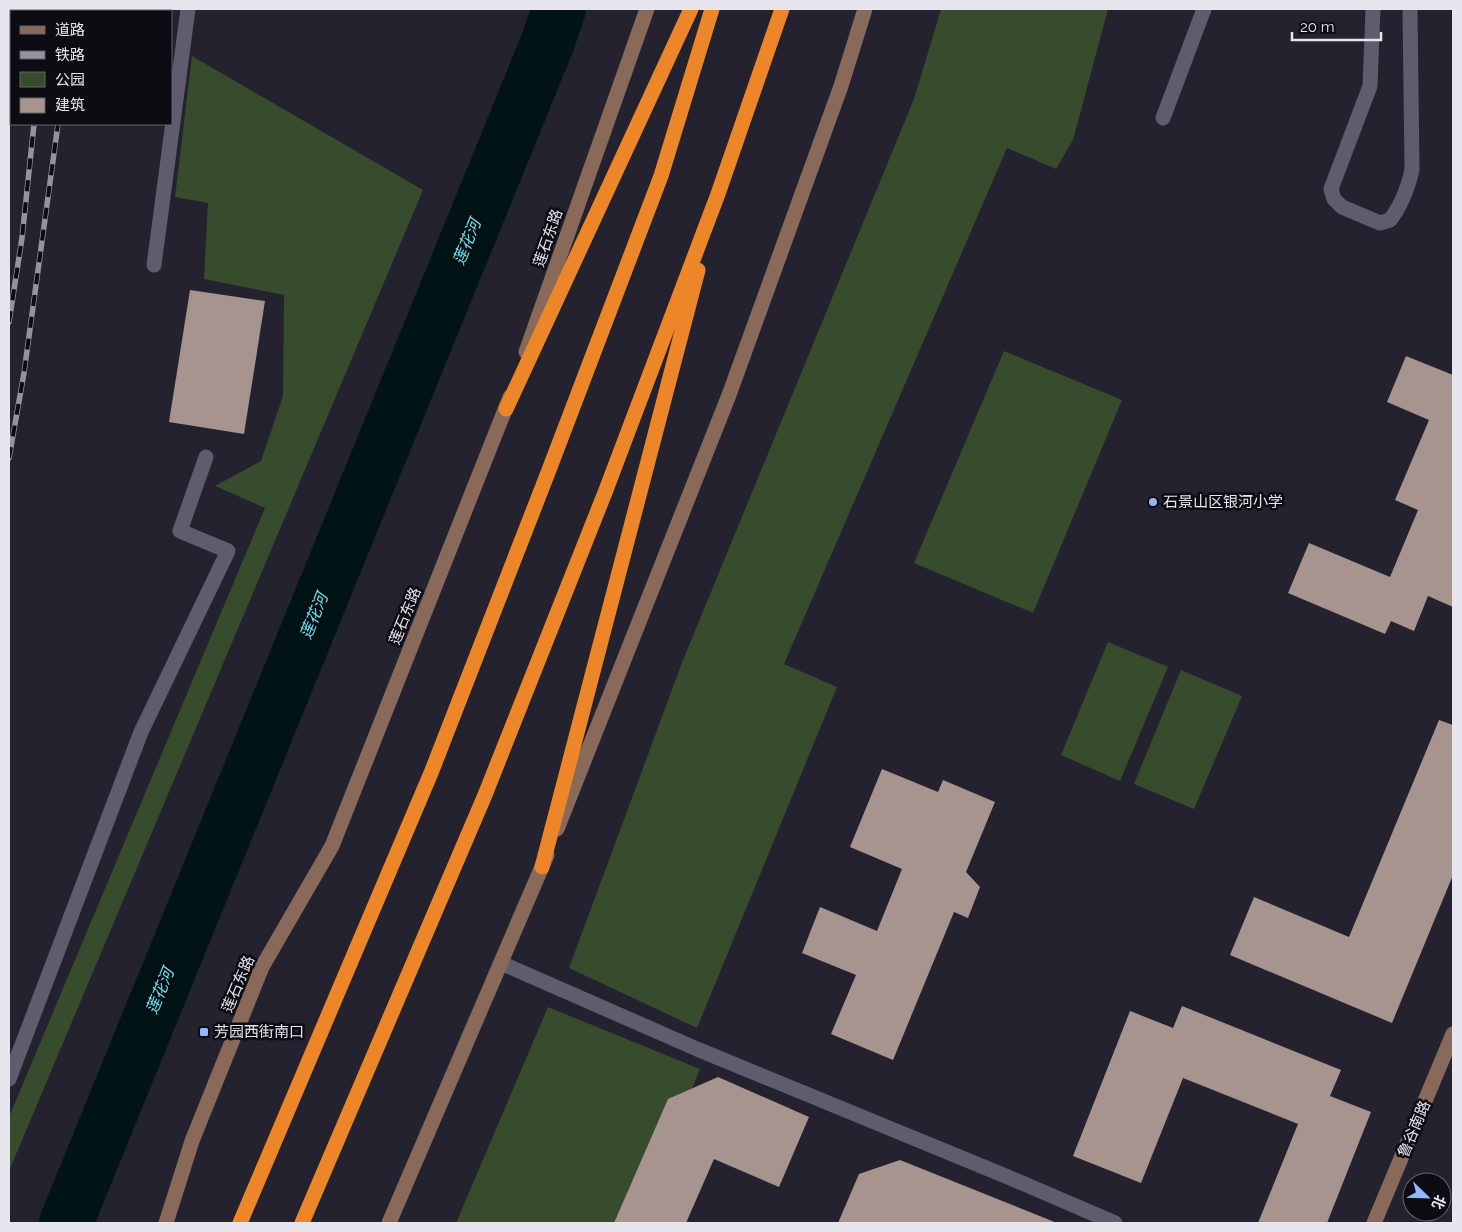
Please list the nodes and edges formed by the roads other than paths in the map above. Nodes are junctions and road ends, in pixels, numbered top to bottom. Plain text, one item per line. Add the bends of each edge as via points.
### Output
1 (188, 9) edge
2 (647, 9) edge
3 (691, 9) edge
4 (712, 9) edge
5 (782, 9) edge
6 (864, 9) edge
7 (1204, 9) edge
8 (1373, 9) edge
9 (1410, 9) edge
10 (1164, 118) dead end
11 (718, 194) junction
12 (154, 265) dead end
13 (506, 409) junction
14 (206, 457) dead end
15 (542, 867) junction
16 (501, 963) junction
17 (1453, 1034) edge
18 (9, 1079) edge
19 (166, 1223) edge
20 (240, 1223) edge
21 (302, 1223) edge
22 (389, 1223) edge
23 (1115, 1223) edge
24 (1374, 1223) edge

1 - 12 street
2 - 13 street, 莲石东路
3 - 13 highway
4 - 20 highway via 661,176 546,480 431,773
5 - 11 highway
6 - 15 street via 840,86 729,395
7 - 10 street
8 - 9 street via 1370,86 1331,189 1334,199 1342,207 1380,223 1390,220 1396,213 1412,170
11 - 15 highway
11 - 21 highway via 606,490 488,786
13 - 19 street, 莲石东路 via 332,846 262,967 192,1142
14 - 18 street via 180,531 228,552 141,732
15 - 16 street
16 - 22 street
16 - 23 street
17 - 24 street, 鲁谷南路

